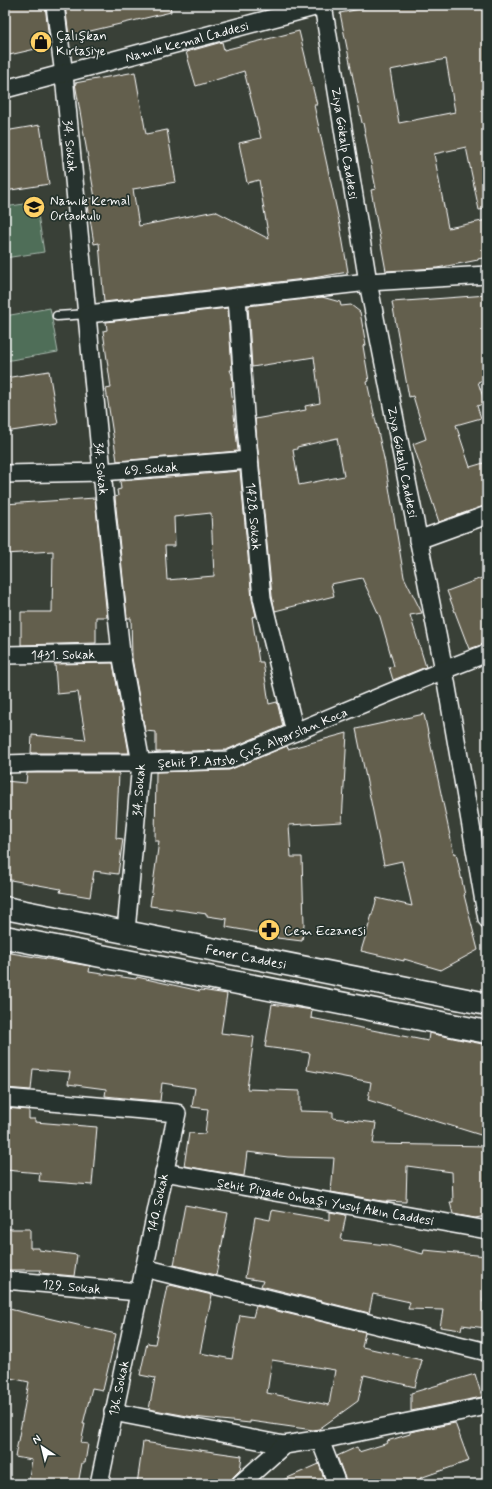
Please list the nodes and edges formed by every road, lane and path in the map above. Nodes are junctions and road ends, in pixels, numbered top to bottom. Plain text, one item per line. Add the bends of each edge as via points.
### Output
1 (54, 5) edge
2 (322, 5) edge
3 (64, 75) junction
4 (5, 89) edge
5 (487, 275) edge
6 (368, 282) junction
7 (238, 297) junction
8 (88, 314) junction
9 (57, 316) dead end
10 (249, 460) junction
11 (102, 472) junction
12 (5, 474) edge
13 (487, 515) edge
14 (418, 540) junction
15 (121, 653) junction
16 (487, 653) edge
17 (5, 655) edge
18 (444, 670) junction
19 (295, 732) junction
20 (141, 763) junction
21 (5, 764) edge
22 (5, 908) edge
23 (487, 919) edge
24 (126, 931) junction
25 (5, 937) edge
26 (487, 1004) edge
27 (487, 1032) edge
28 (5, 1098) edge
29 (164, 1172) junction
30 (487, 1230) edge
31 (144, 1268) junction
32 (5, 1280) edge
33 (139, 1292) junction
34 (487, 1352) edge
35 (487, 1406) edge
36 (114, 1412) junction
37 (320, 1440) junction
38 (284, 1446) junction
39 (99, 1484) edge
40 (240, 1484) edge
41 (337, 1484) edge

1 - 3 street, 34. Sokak
2 - 3 street, Namık Kemal Caddesi
2 - 6 street, Ziya Gökalp Caddesi
3 - 4 street, Namık Kemal Caddesi
3 - 8 street, 34. Sokak
5 - 6 street
6 - 7 street
6 - 14 street, Ziya Gökalp Caddesi
7 - 8 street
7 - 10 street, 1428. Sokak
8 - 9 lane
8 - 11 street, 34. Sokak
10 - 11 street, 69. Sokak
10 - 19 street, 1428. Sokak via 262,598
11 - 12 street, 69. Sokak
11 - 15 street, 34. Sokak
13 - 14 street
14 - 18 street, Ziya Gökalp Caddesi
15 - 17 street, 1431. Sokak
15 - 20 street, 34. Sokak
16 - 18 street, Şehit P. Astsb. Çvş. Alparslan Koca
18 - 19 street, Şehit P. Astsb. Çvş. Alparslan Koca
18 - 23 street, Ziya Gökalp Caddesi
19 - 20 street, Şehit P. Astsb. Çvş. Alparslan Koca via 228,760
20 - 21 street, Şehit P. Astsb. Çvş. Alparslan Koca
20 - 24 street, 34. Sokak
22 - 24 main road, Fener Caddesi
24 - 26 main road, Fener Caddesi
25 - 27 main road
28 - 29 street, 140. Sokak via 176,1113
29 - 30 street, Şehit Piyade Onbaşı Yusuf Akın Caddesi
29 - 31 street, 140. Sokak
31 - 33 street, 140. Sokak
31 - 34 street
32 - 33 street, 129. Sokak
33 - 36 street, 136. Sokak
35 - 37 street
36 - 38 street
36 - 39 street, 136. Sokak
37 - 38 street
37 - 41 street
38 - 40 street

